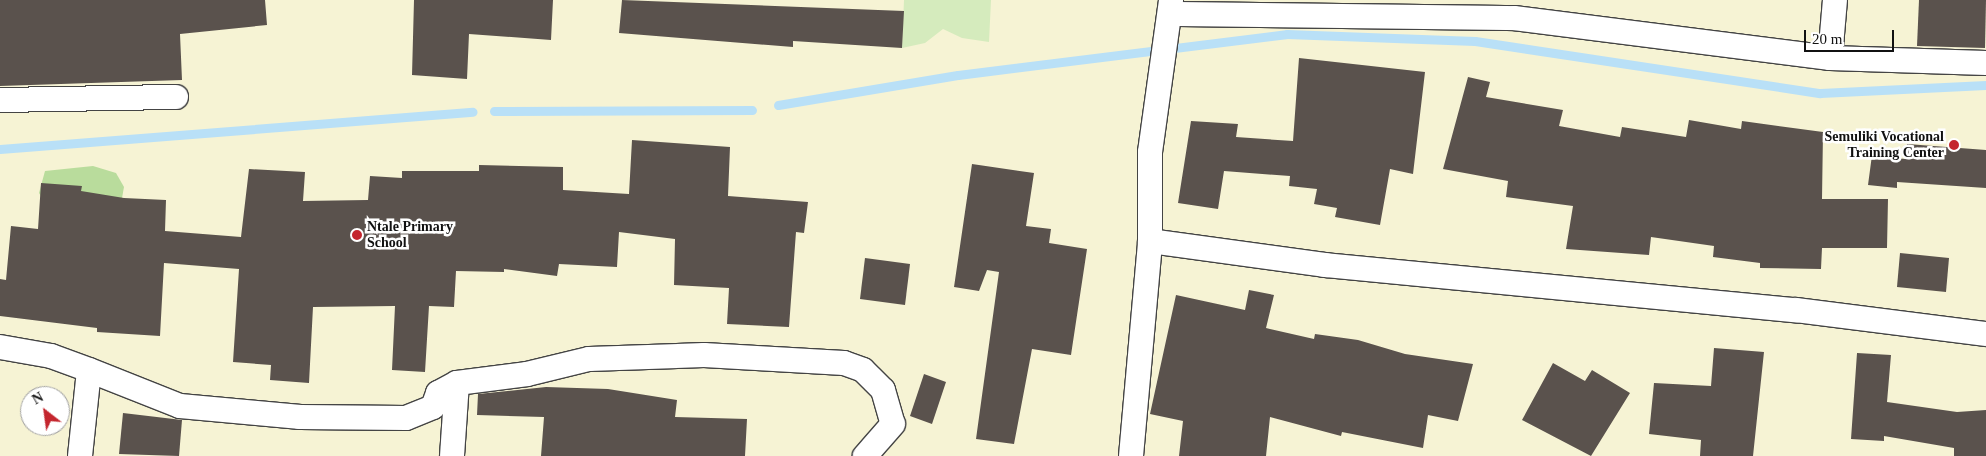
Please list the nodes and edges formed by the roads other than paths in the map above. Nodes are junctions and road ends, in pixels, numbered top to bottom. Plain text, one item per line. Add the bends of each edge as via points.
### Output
1 (1835, 0) edge
2 (1171, 7) edge
3 (1515, 9) edge
4 (1830, 58) junction
5 (1986, 63) edge
6 (176, 97) dead end
7 (0, 100) edge
8 (1150, 242) junction
9 (1986, 334) edge
10 (0, 347) edge
11 (89, 370) junction
12 (457, 383) junction
13 (80, 456) edge
14 (452, 456) edge
15 (865, 456) edge
16 (1131, 456) edge

1 - 4 street
2 - 3 street
2 - 8 street via 1150,152
3 - 4 street
4 - 5 street
6 - 7 street
8 - 9 street via 1325,265 1796,310
8 - 16 street
10 - 11 street via 51,356
11 - 12 street via 180,406 300,417 406,418 433,407 438,393
11 - 13 street
12 - 14 street
12 - 15 street via 528,374 589,358 704,355 844,363 863,370 883,390 889,404 893,424

